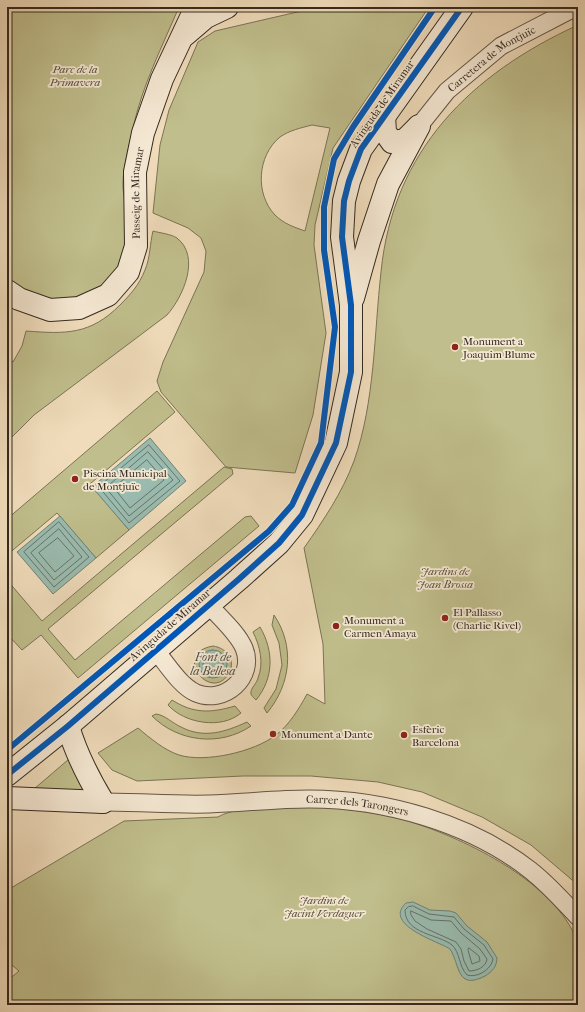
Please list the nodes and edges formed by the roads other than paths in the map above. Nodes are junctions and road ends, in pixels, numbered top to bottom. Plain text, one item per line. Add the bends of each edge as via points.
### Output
1 (196, 7) edge
2 (227, 7) edge
3 (462, 7) edge
4 (576, 7) edge
5 (180, 40) junction
6 (384, 116) junction
7 (419, 126) junction
8 (7, 291) edge
9 (351, 305) junction
10 (209, 605) junction
11 (156, 651) junction
12 (68, 726) junction
13 (7, 775) edge
14 (7, 798) edge
15 (103, 802) junction
16 (578, 917) edge

1 - 5 street
2 - 5 street, Passeig de Miramar via 206,17
3 - 6 street, Avinguda de Miramar
4 - 7 street, Carretera de Montjuïc via 500,46 447,91
5 - 8 street, Passeig de Miramar via 162,79 143,133 135,172 136,246 128,272 108,295 79,308 50,310 19,299
6 - 7 street via 385,132 392,142 404,140
6 - 9 street, Avinguda de Miramar via 361,149 344,201 342,236
7 - 9 street via 388,184
9 - 10 street, Avinguda de Miramar via 350,372 336,444 324,472 302,515 283,537
10 - 11 street, Avinguda de Miramar
10 - 11 street via 239,639 244,649 244,672 239,683 230,691 208,696 196,693 186,686
11 - 12 street, Avinguda de Miramar
12 - 13 street, Avinguda de Miramar
12 - 15 street via 74,749
14 - 15 street
15 - 16 street, Carrer dels Tarongers via 210,804 309,799 371,804 453,826 493,846 530,870

